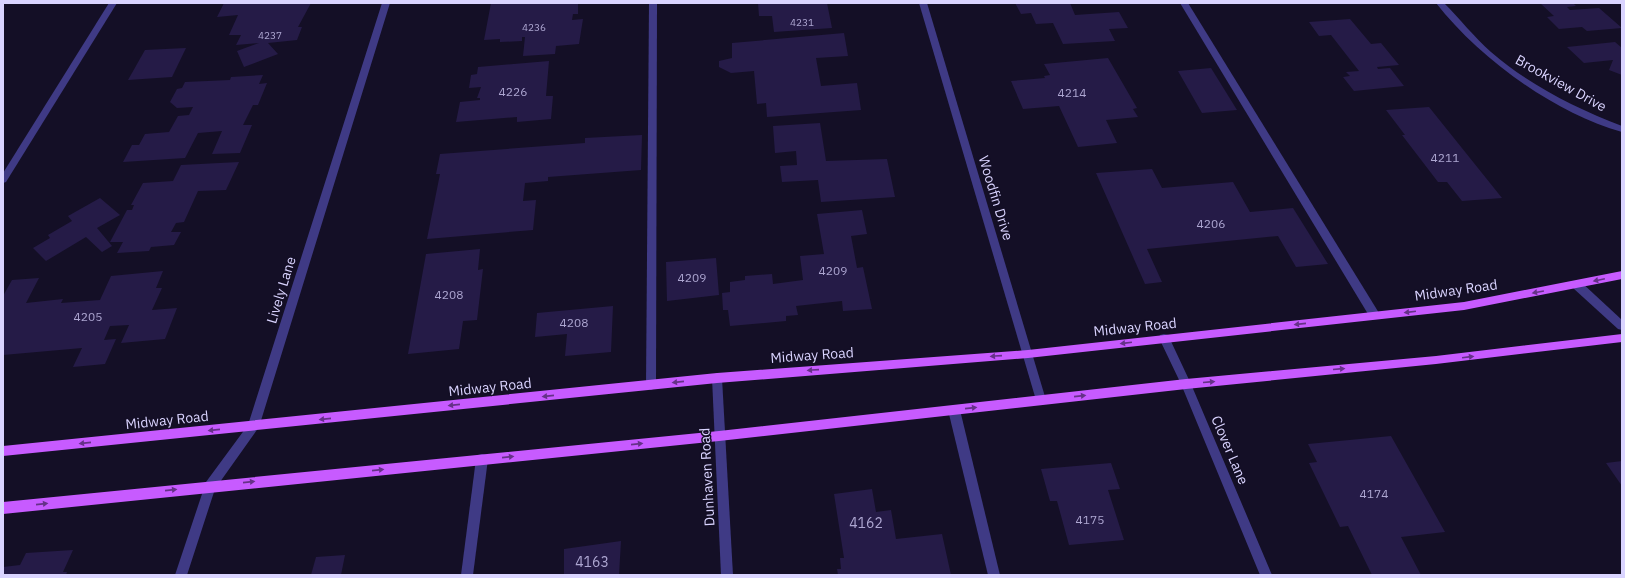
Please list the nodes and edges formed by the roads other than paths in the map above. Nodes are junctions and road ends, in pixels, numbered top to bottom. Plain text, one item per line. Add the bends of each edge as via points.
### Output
1 (113, 3) edge
2 (386, 3) edge
3 (653, 3) edge
4 (923, 3) edge
5 (1184, 3) edge
6 (1440, 3) edge
7 (1622, 129) edge
8 (3, 180) edge
9 (1622, 275) edge
10 (1577, 285) junction
11 (1375, 316) junction
12 (1622, 326) edge
13 (1164, 338) junction
14 (1622, 338) edge
15 (1028, 354) junction
16 (716, 378) junction
17 (1186, 384) junction
18 (651, 385) junction
19 (1042, 400) junction
20 (954, 410) junction
21 (253, 427) junction
22 (719, 436) junction
23 (3, 451) edge
24 (482, 459) junction
25 (210, 486) junction
26 (3, 508) edge
27 (182, 575) edge
28 (467, 575) edge
29 (727, 575) edge
30 (994, 575) edge
31 (1266, 575) edge

1 - 8 street
2 - 21 street, Lively Lane
3 - 18 street
4 - 15 street, Woodfin Drive
5 - 11 street
6 - 7 street, Brookview Drive via 1489,54 1519,77 1573,107
9 -> 10 main road, Midway Road
10 -> 11 main road, Midway Road via 1464,306
10 - 12 street
11 -> 13 main road, Midway Road
13 -> 15 main road, Midway Road
13 - 17 street, Clover Lane
17 -> 14 main road via 1436,360
15 -> 16 main road, Midway Road
15 - 19 street, Woodfin Drive
16 -> 18 main road, Midway Road
16 - 22 street, Dunhaven Road
19 -> 17 main road
17 - 31 street, Clover Lane
18 -> 21 main road, Midway Road
20 -> 19 main road
20 - 22 main road
20 - 30 street
21 -> 23 main road, Midway Road
21 - 25 street, Lively Lane
24 -> 22 main road
22 - 29 street, Dunhaven Road
25 -> 24 main road
24 - 28 street
26 -> 25 main road
25 - 27 street, Lively Lane

